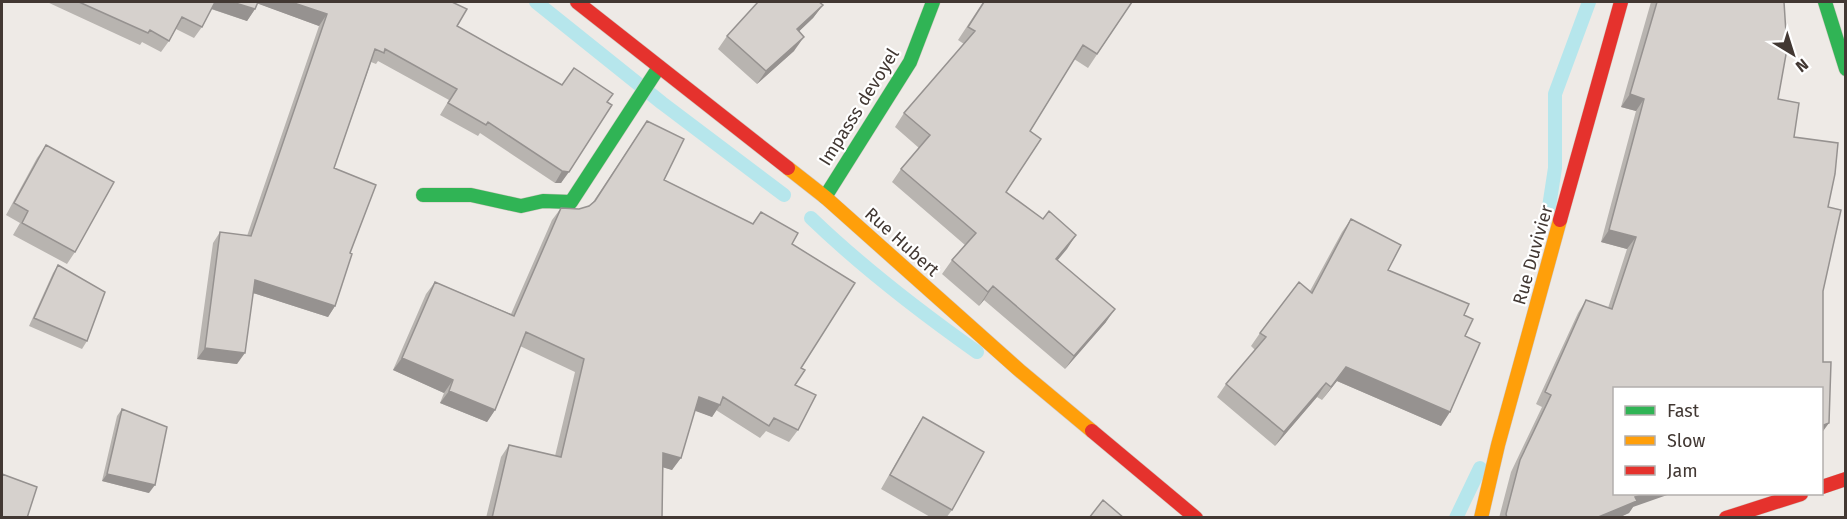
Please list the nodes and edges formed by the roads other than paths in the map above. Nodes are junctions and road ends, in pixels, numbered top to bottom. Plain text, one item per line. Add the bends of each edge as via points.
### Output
1 (577, 2) edge
2 (933, 2) edge
3 (1621, 2) edge
4 (1825, 2) edge
5 (659, 67) junction
6 (1845, 69) edge
7 (423, 195) dead end
8 (825, 197) junction
9 (1845, 479) edge
10 (1823, 486) edge
11 (1798, 495) edge
12 (1196, 518) edge
13 (1480, 518) edge
14 (1726, 518) edge

1 - 5 street, Rue Hubert
2 - 8 street, Impasss devoyel via 910,62
3 - 13 street, Rue Duvivier
4 - 6 street
5 - 7 street via 571,202 543,201 522,206 471,195
5 - 8 street, Rue Hubert
8 - 12 street, Rue Hubert via 1019,370
9 - 10 street
11 - 14 street

